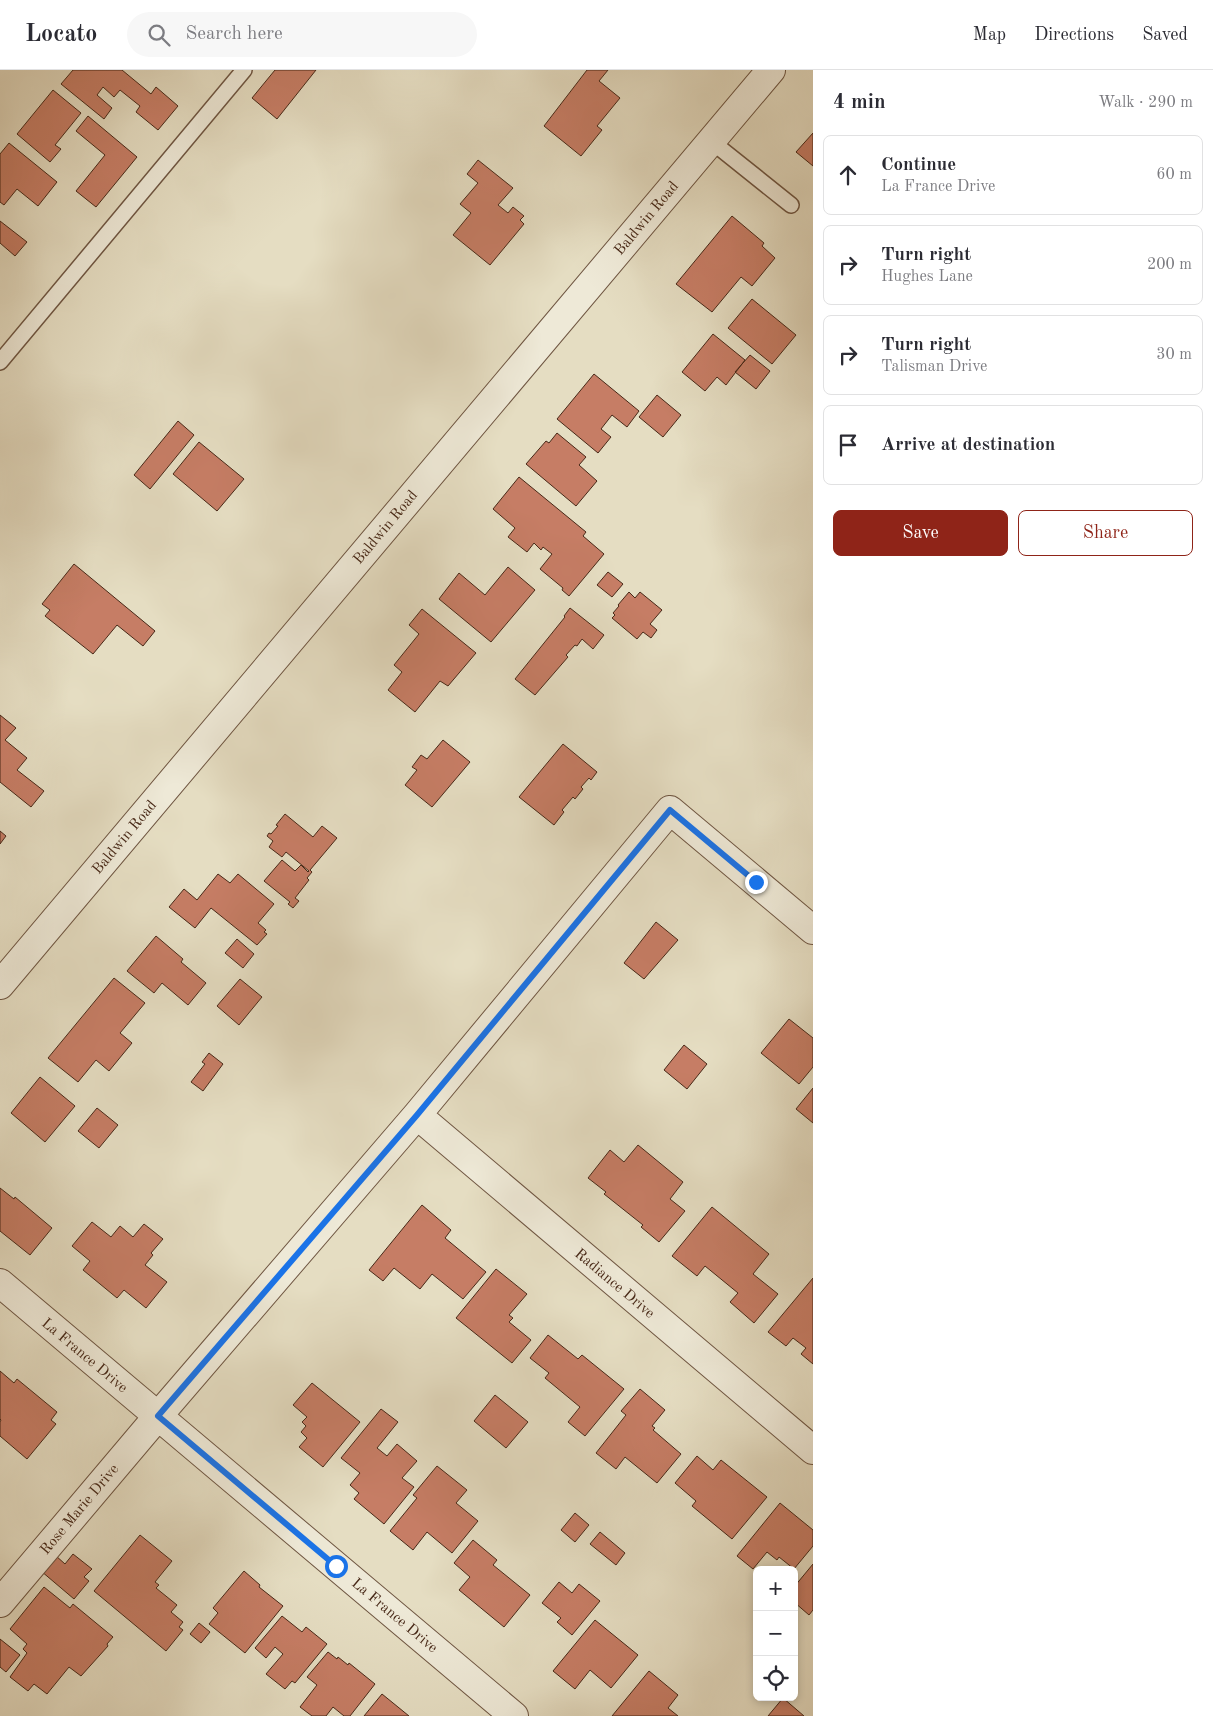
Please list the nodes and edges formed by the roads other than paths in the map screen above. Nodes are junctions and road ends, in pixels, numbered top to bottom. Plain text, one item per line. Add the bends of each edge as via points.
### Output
1 (244, 70) edge
2 (771, 70) edge
3 (711, 141) junction
4 (791, 206) dead end
5 (0, 362) edge
6 (813, 930) edge
7 (0, 985) edge
8 (417, 1115) junction
9 (0, 1283) edge
10 (158, 1416) junction
11 (813, 1450) edge
12 (0, 1603) edge
13 (514, 1716) edge

1 - 5 lane
2 - 3 street, Baldwin Road
3 - 4 lane
3 - 7 street, Baldwin Road
6 - 8 street, Rose Marie Drive via 670,810
8 - 10 street, Rose Marie Drive
8 - 11 street, Radiance Drive
9 - 10 street, La France Drive
10 - 12 street, Rose Marie Drive
10 - 13 street, La France Drive

